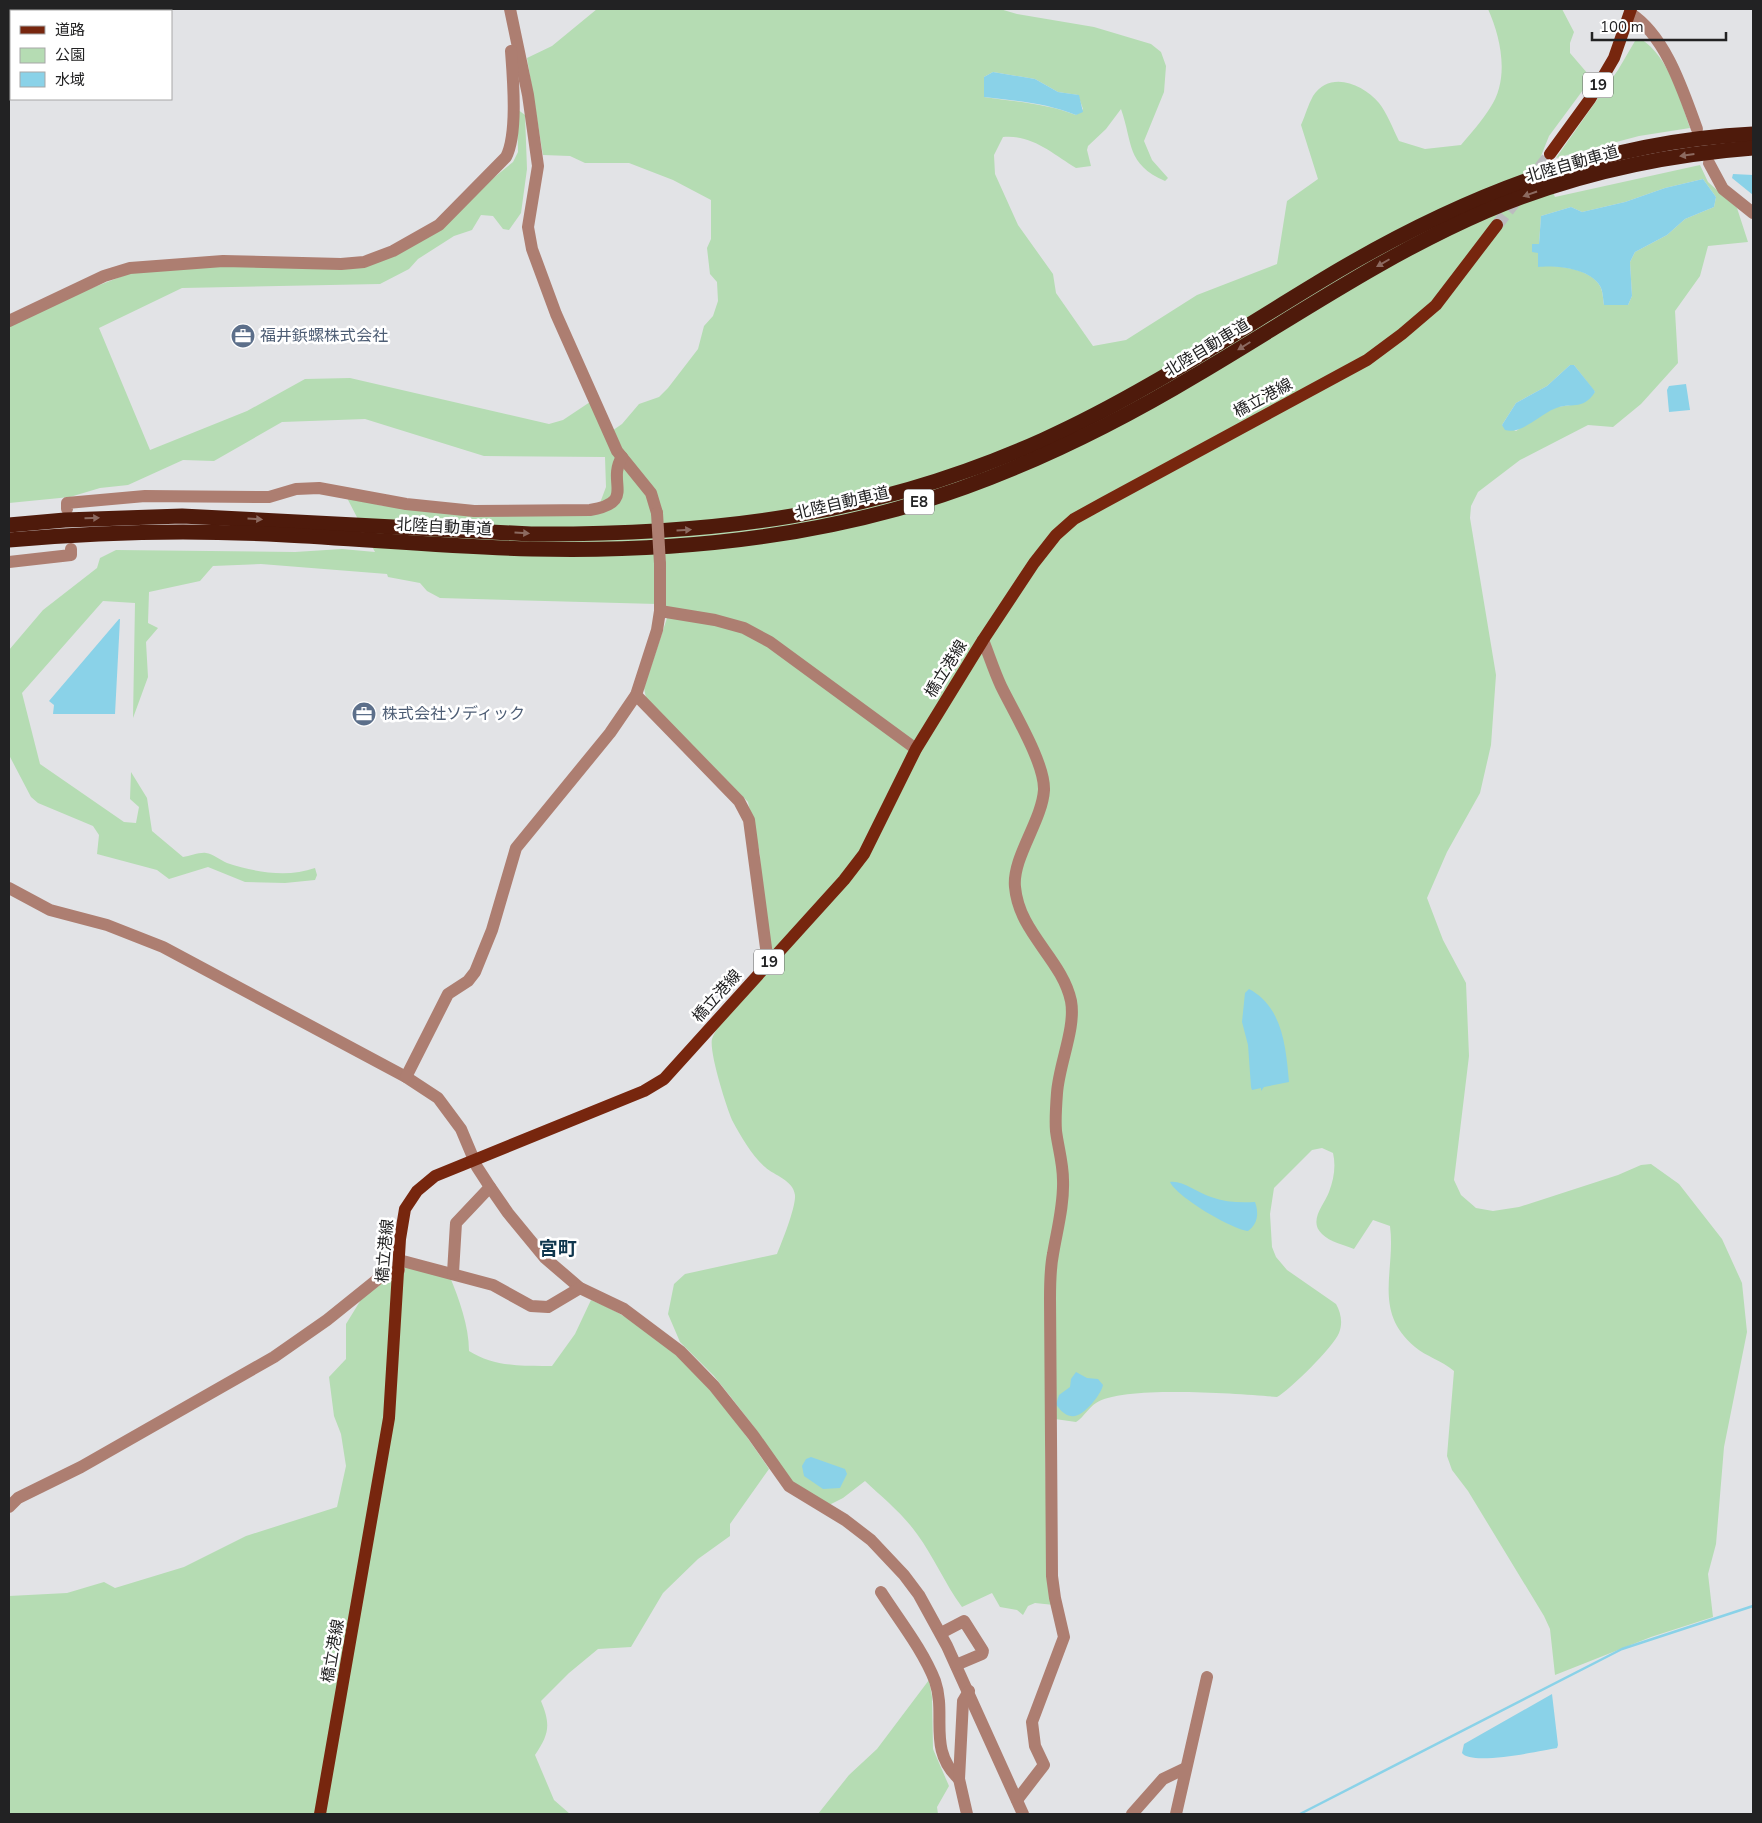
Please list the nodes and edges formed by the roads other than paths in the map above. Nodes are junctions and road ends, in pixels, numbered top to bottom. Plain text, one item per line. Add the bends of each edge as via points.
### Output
1 (510, 9) edge
2 (1631, 11) edge
3 (511, 51) dead end
4 (1697, 129) dead end
5 (1753, 134) edge
6 (1753, 148) edge
7 (1550, 154) tunnel mouth
8 (1709, 163) dead end
9 (1753, 214) edge
10 (1497, 225) tunnel mouth
11 (9, 321) edge
12 (622, 457) junction
13 (67, 509) dead end
14 (9, 525) edge
15 (9, 540) edge
16 (71, 549) dead end
17 (9, 562) edge
18 (660, 610) junction
19 (983, 640) junction
20 (636, 695) junction
21 (916, 748) junction
22 (9, 888) edge
23 (768, 963) junction
24 (406, 1077) junction
25 (474, 1160) junction
26 (490, 1187) junction
27 (399, 1265) junction
28 (453, 1273) junction
29 (580, 1288) junction
30 (9, 1507) edge
31 (881, 1592) dead end
32 (940, 1633) junction
33 (956, 1665) junction
34 (1207, 1677) dead end
35 (969, 1690) junction
36 (1186, 1768) junction
37 (958, 1779) junction
38 (1017, 1800) junction
39 (320, 1814) edge
40 (967, 1814) edge
41 (1023, 1814) edge
42 (1132, 1814) edge
43 (1176, 1814) edge

1 - 12 street via 538,166 528,227 532,249 581,373
2 - 4 street via 1642,21 1675,71
2 - 7 main road, 19 via 1614,58 1590,99
3 - 11 street via 513,109 510,150 506,158 439,225 415,238 364,262 223,261 130,268 104,276
14 -> 5 highway, 北陸自動車道 / E8 via 182,516 530,534 587,534 716,528 792,518 895,494 993,461 1084,420 1187,363 1350,264 1476,199 1602,156 1694,139
6 -> 15 highway, 北陸自動車道 / E8 via 1661,159 1608,170 1484,212 1388,260 1180,385 1050,454 953,491 842,523 737,541 585,549 186,532
8 - 9 street via 1722,189
10 - 19 main road, 橋立港線 / 19 via 1436,305 1367,360 1074,519 1034,563
12 - 13 street via 614,502 605,508 590,510 474,511 406,504 320,488 296,489 269,497 145,496 80,500 66,503
12 - 18 street, bridge via 651,493 658,513
16 - 17 street via 70,555
18 - 20 street via 657,630
18 - 21 street via 744,628 770,642
19 - 21 main road, 橋立港線 / 19
19 - 38 street via 1028,739 1044,790 1016,874 1016,894 1030,933 1056,968 1072,1007 1071,1030 1063,1053 1057,1093 1056,1130 1063,1180 1052,1255 1050,1300 1052,1576 1064,1638 1032,1722 1035,1746 1044,1764
20 - 23 street via 740,801 750,828
20 - 24 street via 610,733 516,848 492,930 475,972 468,981 448,994
21 - 23 main road, 橋立港線 / 19 via 864,854
22 - 24 street via 50,910 107,925 163,947
23 - 25 main road, 橋立港線 / 19 via 664,1079 644,1091
24 - 25 street via 438,1098 461,1129
25 - 26 street
25 - 27 main road, 橋立港線 / 19 via 436,1176 416,1191 405,1209
26 - 28 street via 456,1223
26 - 29 street via 534,1246
27 - 28 street
27 - 30 street via 274,1356 81,1467 18,1498
27 - 39 main road, 橋立港線 / 19 via 389,1418
28 - 29 street via 493,1285 520,1302 540,1308 558,1303
29 - 32 street via 624,1309 696,1365 753,1435 789,1486 845,1520 871,1540 898,1568 919,1595
31 - 37 street via 934,1681 938,1692 940,1747 950,1771
32 - 33 street
32 - 33 street via 962,1616 983,1651
33 - 35 street
34 - 36 street
35 - 37 street via 963,1701
35 - 38 street
36 - 42 street via 1163,1779
36 - 43 street
37 - 40 street
38 - 41 street

